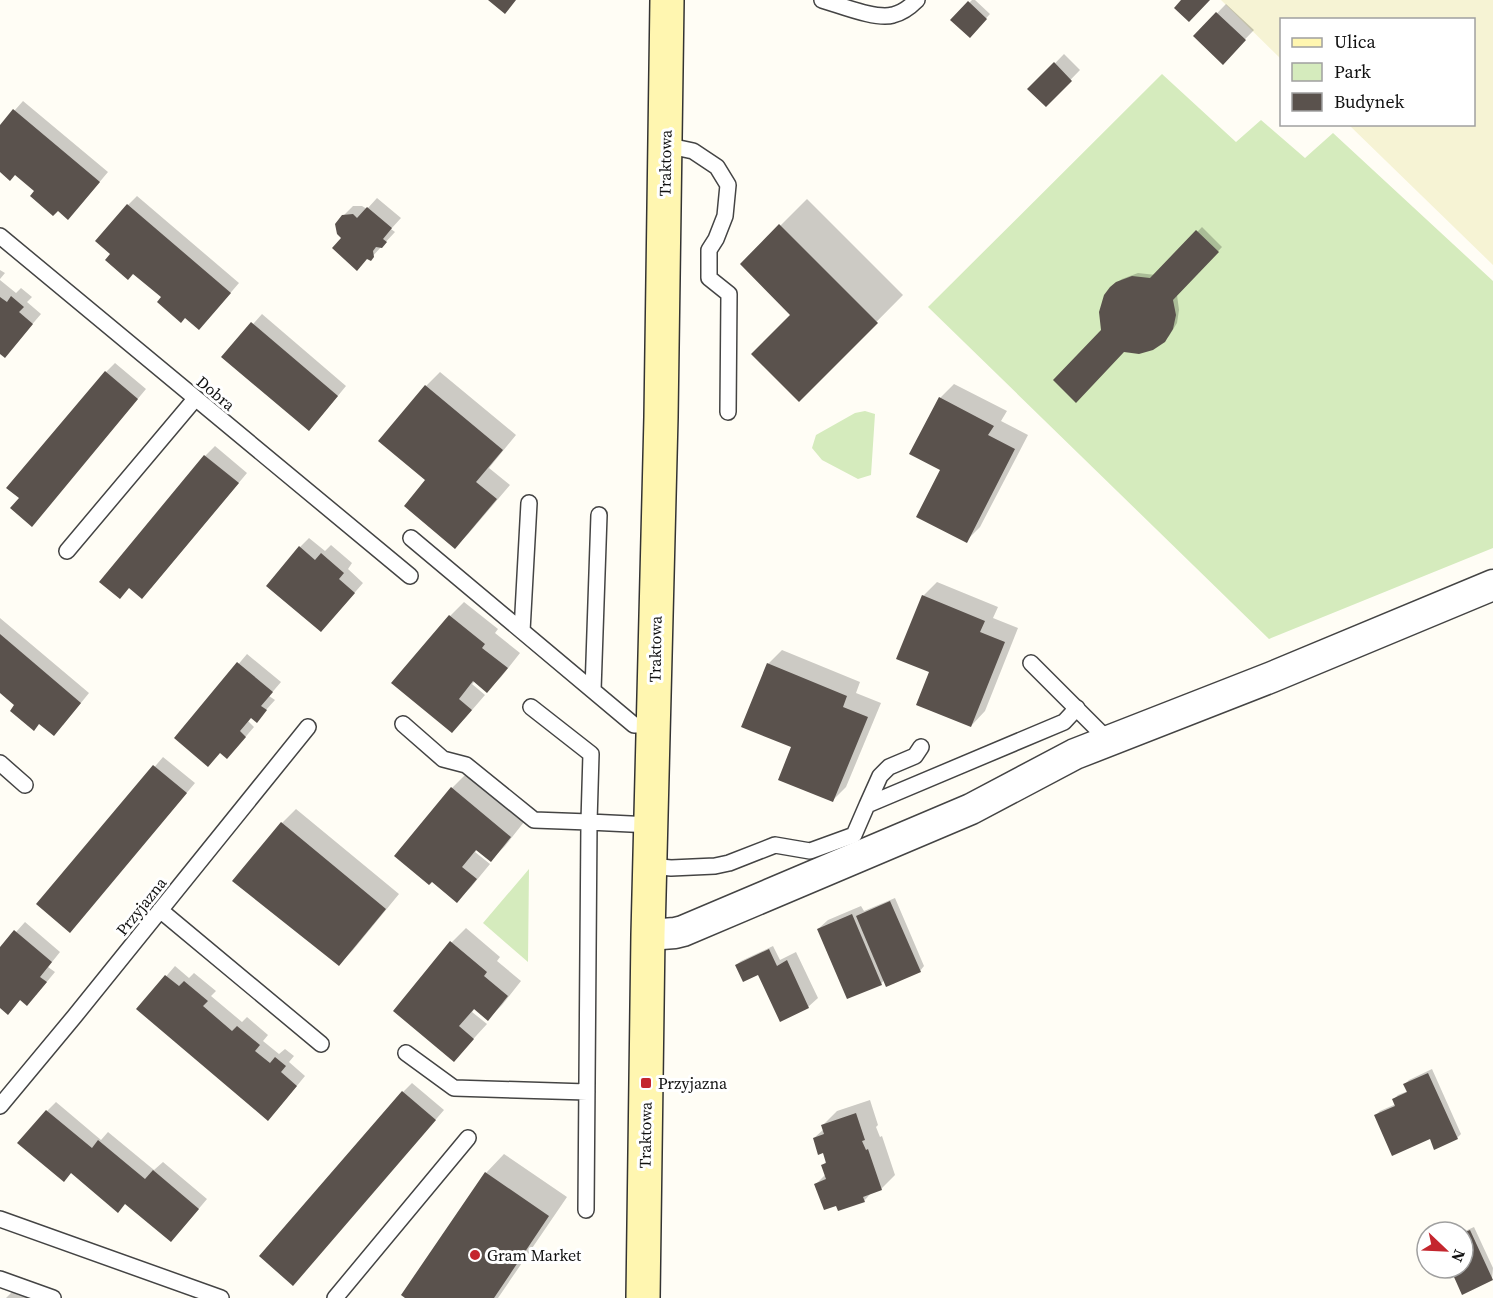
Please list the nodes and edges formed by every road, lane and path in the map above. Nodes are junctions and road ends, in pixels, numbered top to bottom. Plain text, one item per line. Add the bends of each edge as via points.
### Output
1 (666, 0) edge
2 (822, 0) edge
3 (917, 0) edge
4 (665, 145) junction
5 (0, 236) edge
6 (195, 399) junction
7 (728, 412) dead end
8 (529, 503) dead end
9 (599, 515) dead end
10 (411, 538) dead end
11 (67, 551) dead end
12 (410, 576) dead end
13 (1493, 585) edge
14 (522, 631) junction
15 (1031, 663) dead end
16 (593, 690) junction
17 (531, 707) dead end
18 (1077, 708) junction
19 (404, 724) dead end
20 (653, 725) junction
21 (308, 727) dead end
22 (1109, 741) junction
23 (921, 747) dead end
24 (0, 763) edge
25 (25, 784) dead end
26 (867, 805) junction
27 (589, 822) junction
28 (651, 825) junction
29 (650, 866) junction
30 (160, 910) junction
31 (648, 934) junction
32 (321, 1044) dead end
33 (406, 1053) dead end
34 (587, 1092) junction
35 (0, 1106) edge
36 (468, 1138) dead end
37 (586, 1210) dead end
38 (0, 1219) edge
39 (0, 1279) edge
40 (53, 1298) edge
41 (221, 1298) edge
42 (335, 1298) edge
43 (643, 1298) edge

1 - 4 main road, Traktowa
2 - 3 lane via 879,16 892,16
4 - 7 lane via 693,151 717,167 728,185 725,216 709,250 709,278 729,294
4 - 20 main road, Traktowa
5 - 6 lane, Dobra
6 - 11 lane
6 - 12 lane, Dobra
8 - 14 lane
9 - 16 lane
10 - 14 lane
13 - 22 street
14 - 16 lane
15 - 18 lane
16 - 20 lane via 634,725
17 - 27 lane via 591,754
18 - 22 lane
18 - 26 lane via 1064,722
19 - 27 lane via 443,759 466,765 534,820
20 - 28 main road, Traktowa
21 - 30 lane, Przyjazna
22 - 31 street via 1075,754 971,809 683,931
23 - 26 lane via 915,756 889,767 880,776
24 - 25 lane
26 - 29 lane via 854,835 810,851 775,845 715,866
27 - 28 lane
27 - 34 lane
28 - 29 main road, Traktowa
29 - 31 main road, Traktowa
30 - 32 lane
30 - 35 lane, Przyjazna
31 - 43 main road, Traktowa
33 - 34 lane via 454,1088
34 - 37 lane
36 - 42 lane
38 - 41 lane
39 - 40 lane

